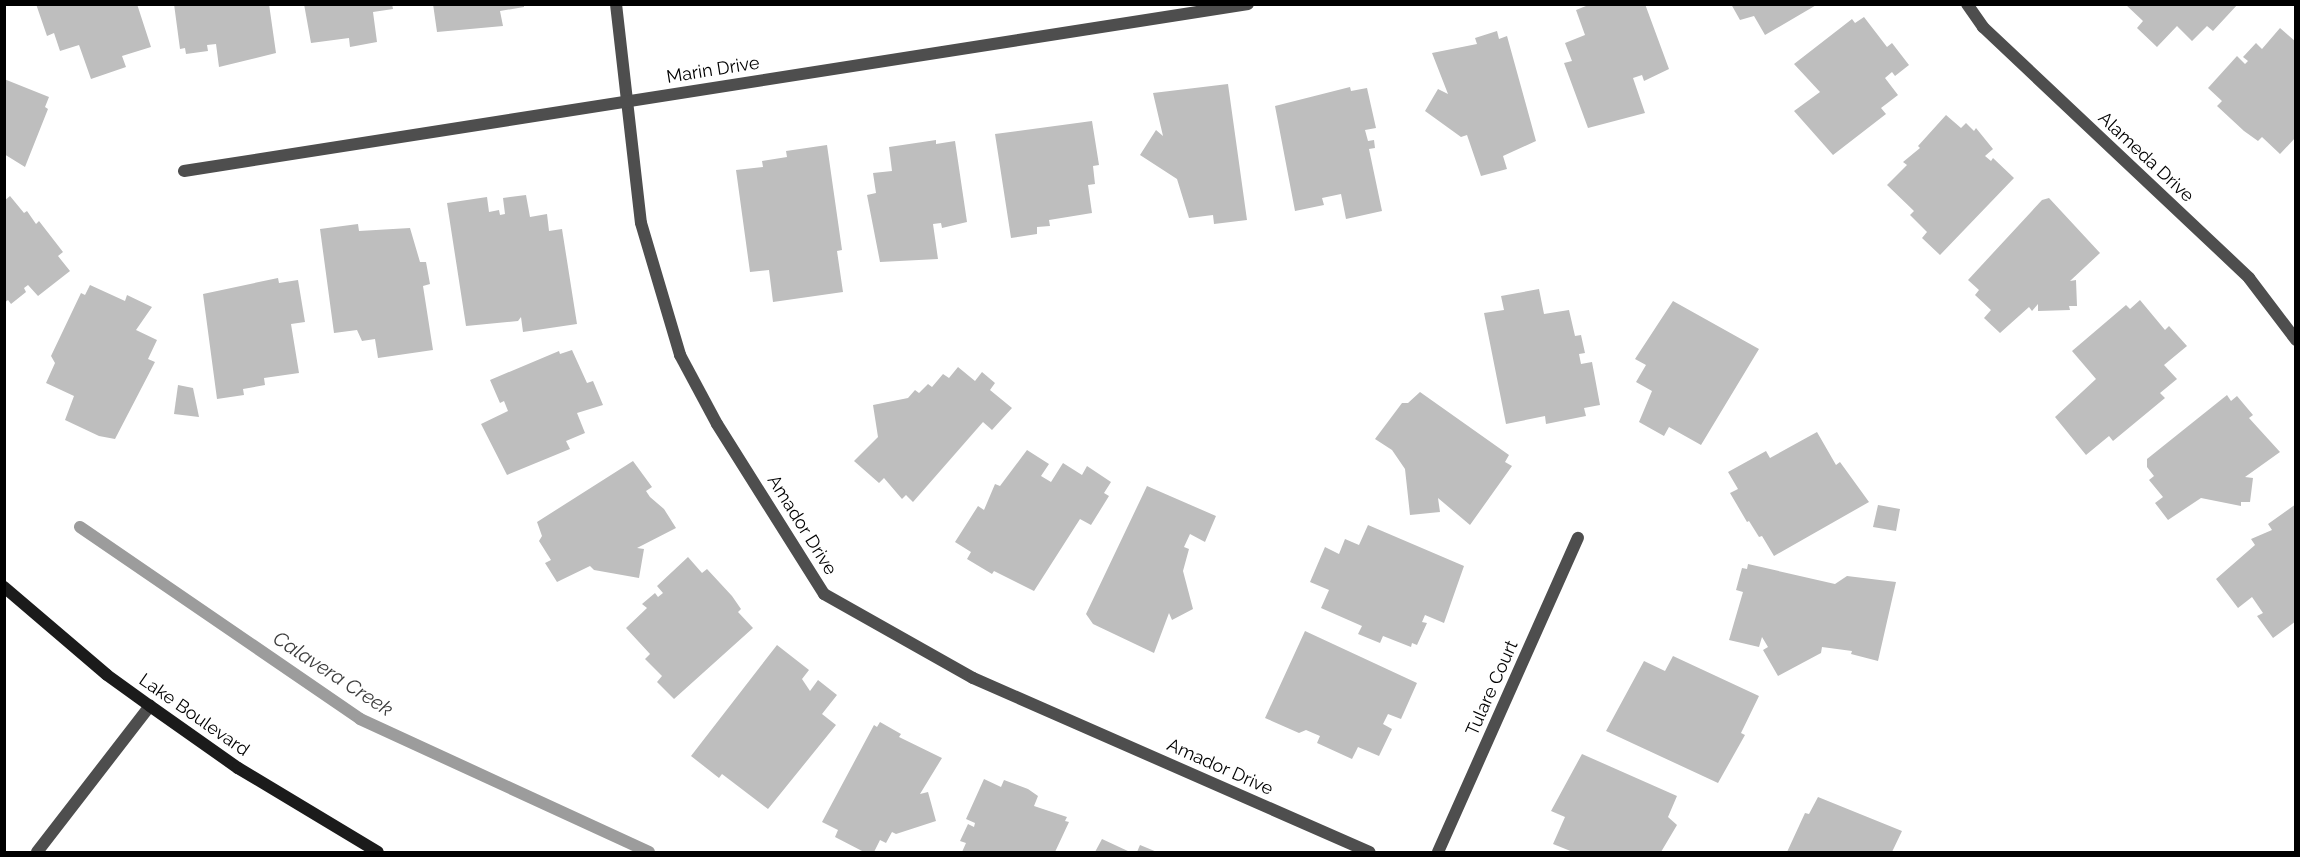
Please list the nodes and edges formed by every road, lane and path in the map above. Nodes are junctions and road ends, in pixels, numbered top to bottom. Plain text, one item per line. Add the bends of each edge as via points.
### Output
1 (616, 4) edge
2 (1248, 4) edge
3 (1967, 4) edge
4 (627, 102) junction
5 (184, 171) dead end
6 (2295, 340) edge
7 (1578, 538) dead end
8 (4, 587) edge
9 (150, 706) junction
10 (37, 852) edge
11 (378, 852) edge
12 (1369, 852) edge
13 (1438, 852) edge

1 - 4 street, Amador Drive
2 - 4 street, Marin Drive
3 - 6 street, Alameda Drive via 1983,27 2249,278
4 - 5 street, Marin Drive
4 - 12 street, Amador Drive via 641,223 680,355 717,424 824,594 973,678
7 - 13 street, Tulare Court
8 - 9 main road, Lake Boulevard via 107,675
9 - 10 street
9 - 11 main road, Lake Boulevard via 238,768

